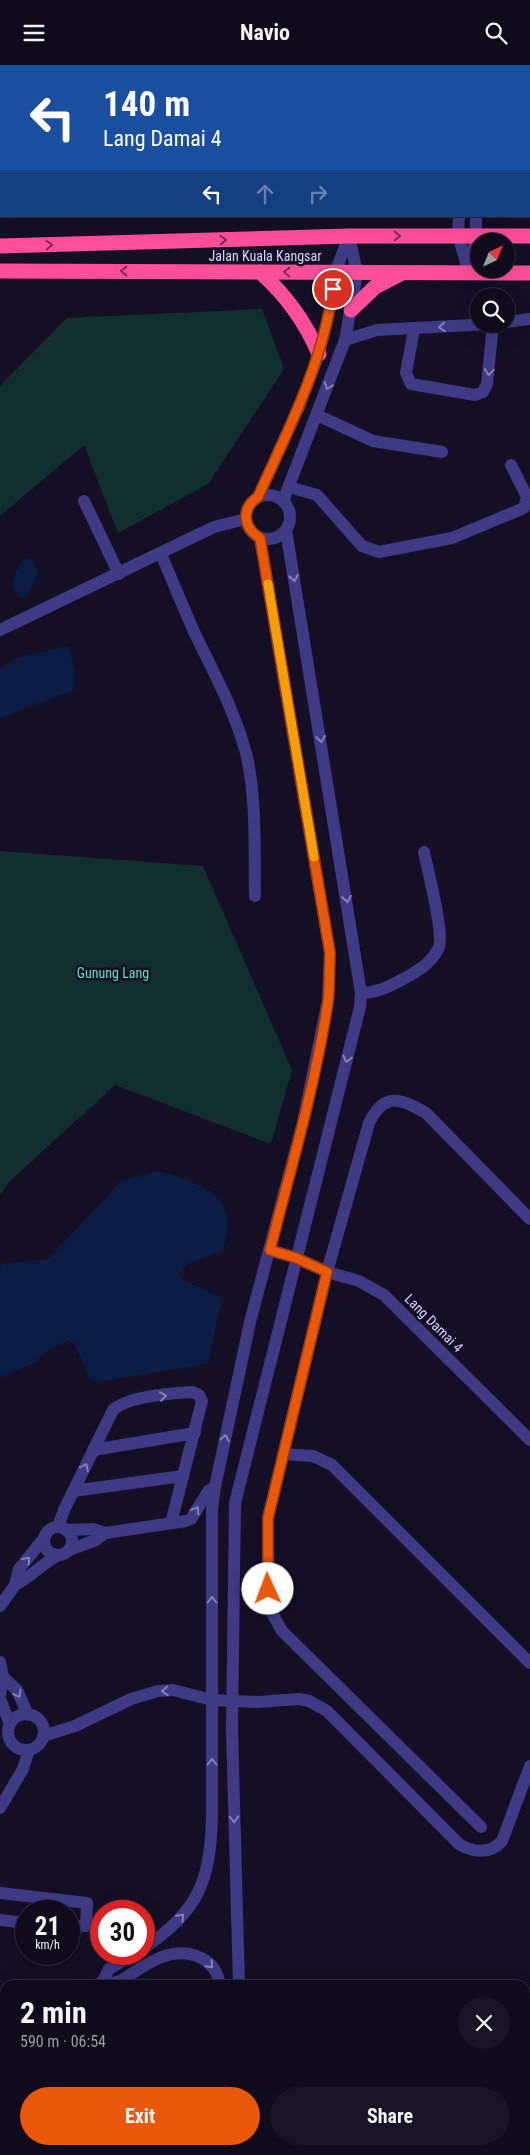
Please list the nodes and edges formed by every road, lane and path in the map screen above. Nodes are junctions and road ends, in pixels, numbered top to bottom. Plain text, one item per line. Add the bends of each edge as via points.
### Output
1 (459, 217) edge
2 (476, 217) edge
3 (476, 233) edge
4 (458, 235) junction
5 (470, 235) edge
6 (349, 236) junction
7 (515, 236) edge
8 (530, 236) edge
9 (0, 246) edge
10 (470, 268) edge
11 (0, 271) edge
12 (260, 272) junction
13 (335, 273) junction
14 (357, 273) junction
15 (402, 273) junction
16 (469, 273) junction
17 (530, 273) edge
18 (351, 310) junction
19 (530, 319) edge
20 (515, 321) edge
21 (470, 325) edge
22 (414, 329) junction
23 (491, 333) edge
24 (345, 340) junction
25 (319, 354) junction
26 (317, 415) junction
27 (442, 452) dead end
28 (511, 465) dead end
29 (289, 487) junction
30 (258, 497) junction
31 (84, 501) dead end
32 (284, 501) junction
33 (246, 519) junction
34 (286, 530) junction
35 (260, 538) junction
36 (161, 554) junction
37 (119, 574) junction
38 (0, 630) edge
39 (424, 852) dead end
40 (255, 896) dead end
41 (361, 993) junction
42 (530, 1219) edge
43 (270, 1250) junction
44 (296, 1258) junction
45 (327, 1272) junction
46 (195, 1433) junction
47 (530, 1440) edge
48 (93, 1450) junction
49 (283, 1454) junction
50 (183, 1477) junction
51 (215, 1487) junction
52 (73, 1491) junction
53 (171, 1523) junction
54 (62, 1529) junction
55 (106, 1533) junction
56 (44, 1537) junction
57 (64, 1553) junction
58 (15, 1585) junction
59 (0, 1606) edge
60 (0, 1662) edge
61 (530, 1663) edge
62 (3, 1677) junction
63 (0, 1698) edge
64 (212, 1700) junction
65 (232, 1700) junction
66 (28, 1715) junction
67 (10, 1724) junction
68 (43, 1736) junction
69 (29, 1750) junction
70 (530, 1766) edge
71 (0, 1808) edge
72 (481, 1827) dead end
73 (0, 1893) edge
74 (66, 1900) edge
75 (80, 1901) edge
76 (0, 1920) edge
77 (15, 1922) edge
78 (80, 1928) edge
79 (155, 1940) edge
80 (116, 1965) edge
81 (102, 1980) edge
82 (122, 1980) edge
83 (219, 1980) edge
84 (239, 1980) edge

1 - 4 street
2 - 3 street
4 - 5 highway, Jalan Kuala Kangsar
6 -> 4 highway, Jalan Kuala Kangsar
4 - 16 street
9 -> 6 highway, Jalan Kuala Kangsar
6 - 13 street
6 - 14 street
7 - 8 highway, Jalan Kuala Kangsar
10 - 16 street
12 -> 11 highway, Jalan Kuala Kangsar
13 -> 12 highway, Jalan Kuala Kangsar
12 - 25 highway via 297,310
13 - 14 highway, Jalan Kuala Kangsar
13 - 25 street
14 - 15 highway, Jalan Kuala Kangsar
14 - 18 street
15 - 16 highway, Jalan Kuala Kangsar
15 - 18 highway via 375,287
16 - 17 highway, Jalan Kuala Kangsar
18 - 24 street
19 - 20 street
21 -> 22 street
23 -> 22 street via 488,385 475,395 411,384 406,373
22 - 24 street via 377,330
24 -> 26 street
25 - 30 street
26 - 27 street via 373,441
26 - 29 street
28 - 29 street via 527,497 524,508 452,538 379,552 362,545 317,495
29 - 32 street
30 - 32 street via 271,495
30 - 33 street via 248,506
31 - 37 street
32 - 34 street via 290,519
33 - 35 street via 250,531
33 - 36 street via 214,527
34 - 35 street via 274,539
34 -> 41 street
35 - 43 street via 330,953 326,1010 303,1122
36 - 37 street
36 - 40 street via 230,707 246,752 254,814
37 - 38 street
39 - 41 street via 439,932 438,949 431,960 410,975 381,989
41 -> 44 street
42 - 45 street via 426,1113 405,1101 387,1101 376,1109 369,1123
43 - 44 street, Lang Damai 4
51 -> 43 street via 250,1322
44 - 45 street, Lang Damai 4
44 - 65 street via 235,1503
45 - 47 street, Lang Damai 4 via 359,1281 384,1295
45 - 49 street
46 - 48 street
48 -> 46 street via 113,1410 133,1400 196,1393 202,1401
46 - 50 street
52 -> 48 street
49 - 61 street via 313,1456 332,1465
49 - 72 street via 266,1533 271,1611 282,1631
50 - 52 street
50 - 53 street
53 -> 51 street via 191,1519 209,1490
64 -> 51 street via 212,1518
52 - 54 street
53 - 55 street
54 - 55 street via 93,1529
54 - 56 street via 49,1530
54 - 57 street via 72,1540
55 - 57 street via 96,1541
56 - 57 street via 48,1551
58 -> 56 street via 19,1569
57 - 58 street
58 - 59 street
60 - 62 street
62 - 63 street
62 -> 66 street via 16,1690
63 - 67 street
64 - 65 street
64 -> 68 street via 173,1690 158,1691
79 -> 64 street via 186,1912 205,1878 212,1838
65 - 70 street via 272,1702 299,1699 327,1711 459,1844 473,1851 492,1849 502,1841
65 -> 84 street
66 - 67 street via 19,1716
66 - 68 street via 42,1723
67 - 69 street via 11,1741 17,1747
68 - 69 street via 37,1746
69 - 71 street via 23,1769
73 - 74 street
75 - 78 street via 88,1906 86,1926
76 - 77 street
80 - 81 street
82 -> 83 street via 164,1955 181,1953 204,1959 216,1971

